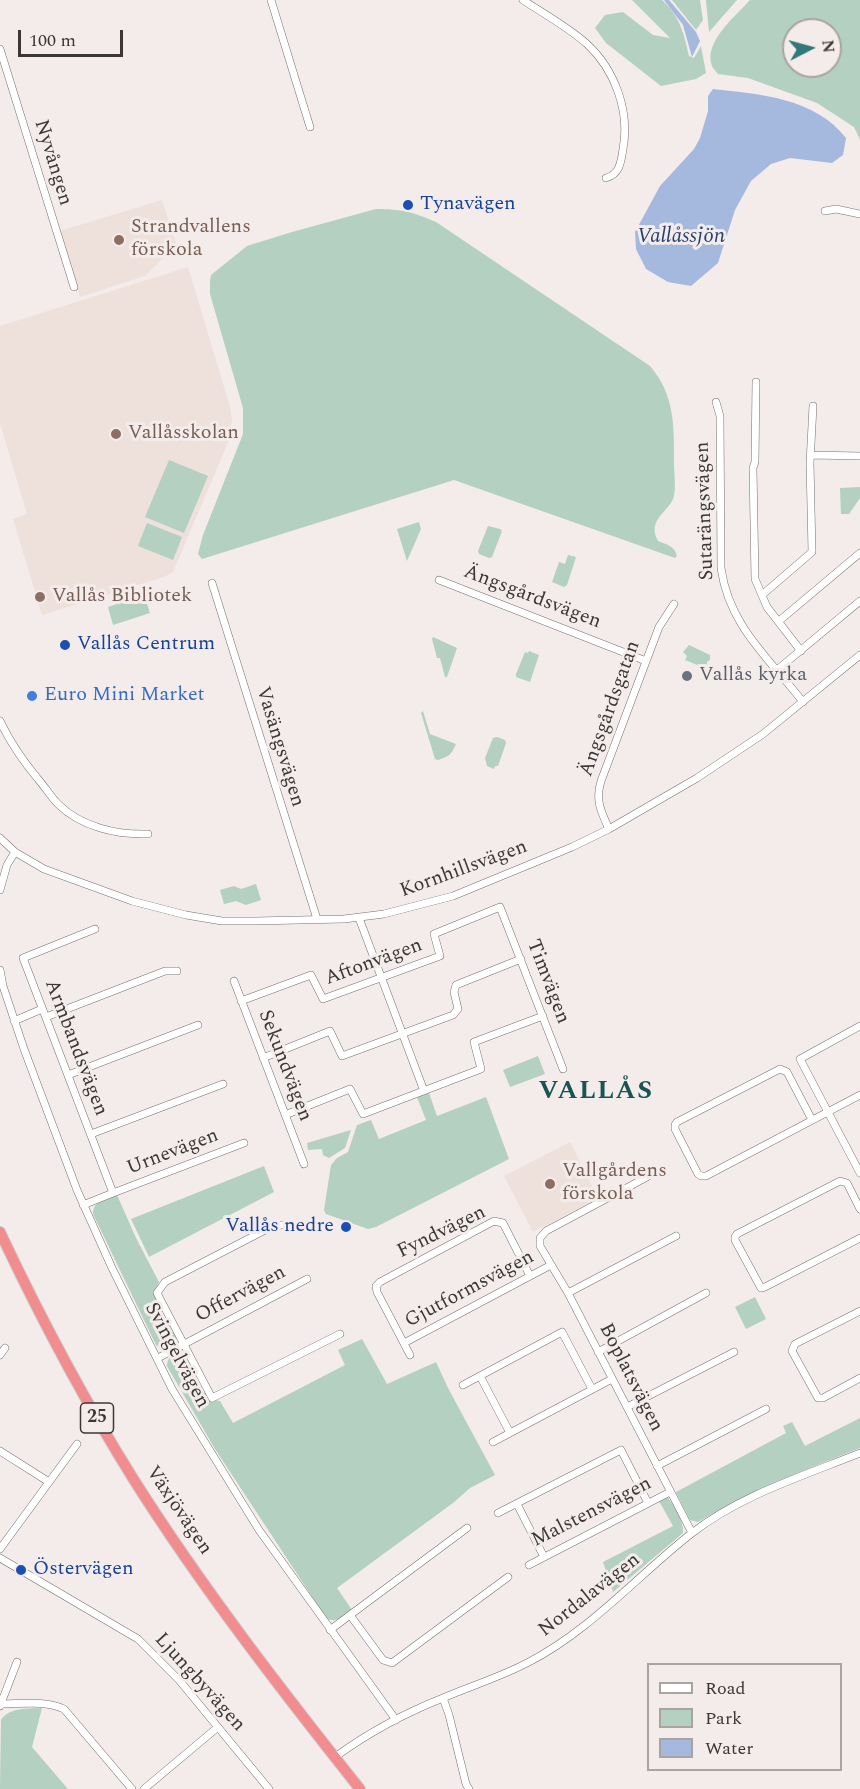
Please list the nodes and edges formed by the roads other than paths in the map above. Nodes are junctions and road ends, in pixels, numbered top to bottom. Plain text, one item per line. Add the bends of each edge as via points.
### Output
1 (271, 0) edge
2 (522, 0) edge
3 (0, 49) edge
4 (310, 127) dead end
5 (606, 178) dead end
6 (825, 211) dead end
7 (860, 214) edge
8 (74, 287) dead end
9 (756, 382) dead end
10 (716, 402) dead end
11 (813, 406) dead end
12 (812, 455) junction
13 (860, 456) edge
14 (860, 553) edge
15 (439, 580) dead end
16 (212, 583) dead end
17 (762, 595) junction
18 (860, 600) edge
19 (674, 604) dead end
20 (779, 621) junction
21 (801, 651) junction
22 (859, 658) edge
23 (646, 660) junction
24 (777, 670) junction
25 (803, 702) junction
26 (0, 721) edge
27 (609, 830) junction
28 (148, 834) dead end
29 (0, 838) edge
30 (15, 852) junction
31 (0, 890) edge
32 (501, 907) joint
33 (359, 918) junction
34 (317, 920) junction
35 (95, 929) dead end
36 (521, 959) junction
37 (0, 970) edge
38 (177, 971) dead end
39 (381, 978) junction
40 (234, 981) dead end
41 (242, 1001) junction
42 (42, 1009) junction
43 (543, 1016) junction
44 (46, 1017) junction
45 (14, 1022) junction
46 (198, 1025) dead end
47 (860, 1026) edge
48 (402, 1034) junction
49 (263, 1058) junction
50 (564, 1069) dead end
51 (68, 1075) junction
52 (223, 1084) dead end
53 (424, 1091) junction
54 (860, 1095) edge
55 (828, 1112) junction
56 (285, 1115) junction
57 (812, 1120) junction
58 (91, 1134) junction
59 (244, 1143) dead end
60 (304, 1164) dead end
61 (859, 1171) edge
62 (647, 1177) dead end
63 (113, 1193) junction
64 (83, 1205) junction
65 (860, 1209) edge
66 (281, 1225) dead end
67 (0, 1232) edge
68 (676, 1236) dead end
69 (860, 1238) edge
70 (551, 1266) junction
71 (530, 1276) junction
72 (308, 1279) dead end
73 (568, 1293) junction
74 (706, 1293) dead end
75 (860, 1311) edge
76 (340, 1334) dead end
77 (404, 1343) junction
78 (184, 1344) junction
79 (5, 1348) dead end
80 (598, 1352) junction
81 (734, 1352) dead end
82 (0, 1355) edge
83 (410, 1355) dead end
84 (158, 1358) junction
85 (480, 1376) junction
86 (860, 1378) edge
87 (612, 1379) junction
88 (463, 1385) dead end
89 (592, 1389) junction
90 (627, 1407) junction
91 (765, 1408) dead end
92 (510, 1433) junction
93 (494, 1442) dead end
94 (77, 1444) dead end
95 (0, 1451) edge
96 (860, 1453) edge
97 (657, 1466) junction
98 (49, 1482) junction
99 (670, 1492) junction
100 (648, 1503) junction
101 (517, 1504) junction
102 (498, 1513) dead end
103 (467, 1528) dead end
104 (693, 1533) junction
105 (0, 1549) edge
106 (544, 1557) junction
107 (0, 1558) edge
108 (528, 1564) dead end
109 (508, 1577) dead end
110 (350, 1615) junction
111 (330, 1630) junction
112 (17, 1662) dead end
113 (443, 1698) junction
114 (0, 1705) edge
115 (396, 1720) junction
116 (218, 1727) junction
117 (335, 1757) junction
118 (132, 1789) edge
119 (144, 1789) edge
120 (270, 1789) edge
121 (360, 1789) edge
122 (469, 1789) edge

1 - 4 street
2 - 5 street via 585,42 613,80 624,119 624,143 619,168
3 - 8 street, Nyvången
6 - 7 street
9 - 17 street via 753,541 755,579
10 - 24 street, Sutarängsvägen via 720,416 724,586 741,625
11 - 12 street
12 - 13 street
12 - 17 street via 812,552
14 - 20 street
15 - 23 street, Ängsgårdsvägen
16 - 34 street, Vasängsvägen
17 - 20 street
18 - 21 street
19 - 23 street, Ängsgårdsgatan via 659,627
20 - 21 street
21 - 24 street
22 - 25 street, Kornhillsvägen
23 - 27 street, Ängsgårdsgatan via 598,789 598,803
24 - 25 street, Sutarängsvägen
25 - 27 street, Kornhillsvägen via 697,778
26 - 28 street via 18,753 59,805 87,823 117,833
27 - 33 street, Kornhillsvägen via 453,896
29 - 30 street, Kornhillsvägen
30 - 31 street
30 - 34 street, Kornhillsvägen via 44,869 132,902 180,913 222,921
32 - 36 street, Timvägen
32 - 39 street, Aftonvägen via 434,934 440,957
33 - 34 street, Kornhillsvägen
33 - 39 street
35 - 42 street, Armbandsvägen via 23,958
36 - 43 street, Timvägen
36 - 48 street via 456,985 458,1005 453,1015
37 - 45 street, Svingelvägen
38 - 44 street via 165,971
39 - 41 street, Aftonvägen via 323,999 311,975
39 - 48 street
40 - 41 street, Sekundvägen
41 - 49 street, Sekundvägen
42 - 44 street, Armbandsvägen
42 - 45 street
43 - 50 street, Timvägen
43 - 53 street via 474,1042 481,1069
44 - 51 street, Armbandsvägen
45 - 64 street, Svingelvägen
46 - 51 street
47 - 55 street via 800,1059
48 - 49 street via 342,1056 330,1031
48 - 53 street
49 - 56 street, Sekundvägen
51 - 58 street, Armbandsvägen
52 - 58 street
53 - 56 street via 363,1114 350,1089
54 - 55 street
55 - 57 street
55 - 61 street
56 - 60 street, Sekundvägen
57 - 57 street via 706,1176 701,1176 675,1129 677,1122 780,1069 787,1072
58 - 63 street, Armbandsvägen
59 - 63 street, Urnevägen
62 - 70 street, Boplatsvägen via 546,1231 540,1246
63 - 64 street
64 - 84 street, Svingelvägen
65 - 69 street via 847,1183 840,1181 737,1234 735,1240 761,1288
66 - 78 street via 270,1227 162,1284 157,1293
67 - 117 highway, Växjövägen / 25 via 71,1372 135,1481 212,1594
68 - 73 street
70 - 71 street, Gjutformsvägen
70 - 73 street, Boplatsvägen
71 - 77 street, Gjutformsvägen
71 - 77 street, Fyndvägen via 503,1223 494,1221 380,1281 376,1292
72 - 78 street, Offervägen
73 - 80 street, Boplatsvägen
74 - 80 street
75 - 86 street via 795,1344 792,1351 819,1398
76 - 78 street via 212,1398
77 - 83 street
78 - 84 street, Offervägen
79 - 82 street
80 - 87 street, Boplatsvägen
81 - 90 street
84 - 111 street, Svingelvägen via 172,1389 259,1530
85 - 88 street
85 - 89 street via 562,1332
85 - 92 street
87 - 89 street
87 - 90 street, Boplatsvägen
89 - 92 street
90 - 97 street, Boplatsvägen
91 - 97 street
92 - 93 street
94 - 98 street
95 - 98 street
96 - 104 street, Nordalavägen via 728,1509
97 - 99 street, Boplatsvägen
98 - 105 street
99 - 100 street, Malstensvägen
99 - 104 street, Boplatsvägen
100 - 101 street via 621,1450
100 - 106 street, Malstensvägen
101 - 102 street
101 - 106 street
103 - 110 street
104 - 113 street, Nordalavägen via 561,1643 527,1663
106 - 108 street, Malstensvägen
107 - 116 street, Ljungbyvägen via 138,1639
109 - 110 street via 392,1662 383,1660
110 - 111 street
111 - 115 street, Svingelvägen
112 - 114 street
113 - 115 street, Nordalavägen
113 - 122 street
114 - 118 street via 56,1705 64,1709
115 - 117 street, Nordalavägen
116 - 119 street
116 - 120 street, Ljungbyvägen
117 - 121 highway, Växjövägen / 25

